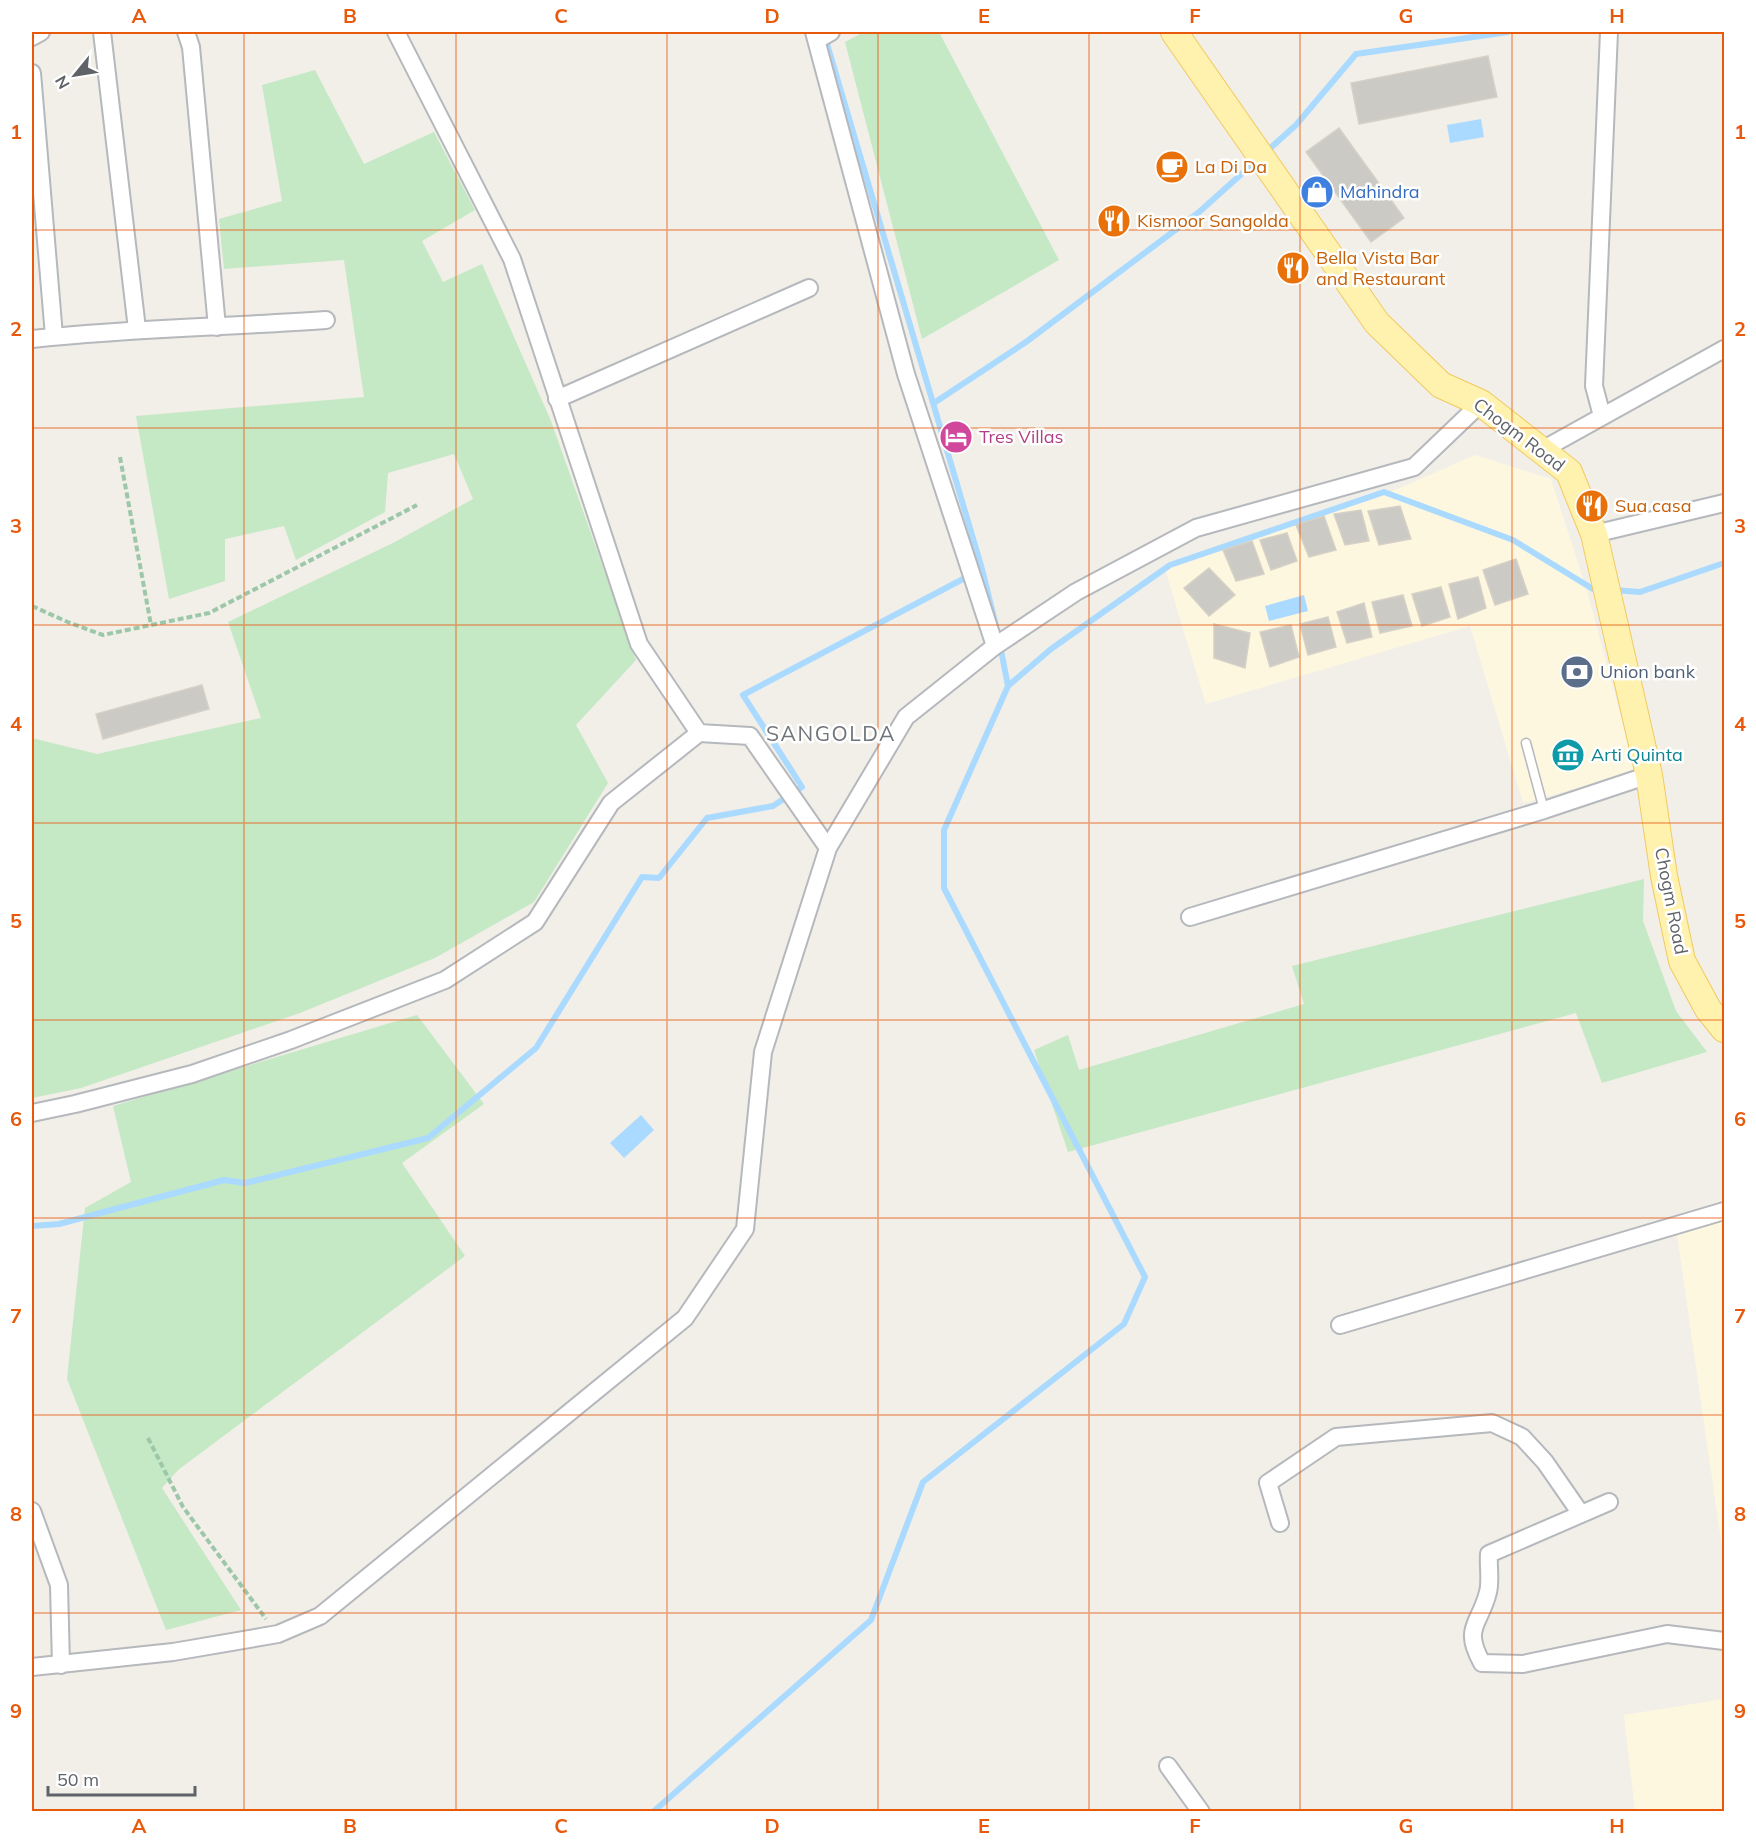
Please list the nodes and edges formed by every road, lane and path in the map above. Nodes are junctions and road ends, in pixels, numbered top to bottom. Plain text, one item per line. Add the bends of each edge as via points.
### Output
1 (40, 32) edge
2 (102, 32) edge
3 (186, 32) edge
4 (396, 32) edge
5 (1174, 32) edge
6 (1609, 32) edge
7 (821, 34) edge
8 (32, 37) edge
9 (32, 73) edge
10 (809, 288) dead end
11 (326, 320) dead end
12 (217, 327) junction
13 (137, 329) junction
14 (54, 336) junction
15 (32, 339) edge
16 (1725, 349) edge
17 (557, 399) junction
18 (1481, 403) junction
19 (1602, 416) junction
20 (1542, 450) junction
21 (120, 457) dead end
22 (1725, 503) edge
23 (417, 505) dead end
24 (1594, 534) junction
25 (32, 606) edge
26 (151, 625) junction
27 (995, 646) junction
28 (699, 733) junction
29 (1527, 743) dead end
30 (1649, 775) junction
31 (1544, 810) junction
32 (828, 848) junction
33 (1190, 917) dead end
34 (1725, 1029) edge
35 (32, 1113) edge
36 (1725, 1211) edge
37 (1340, 1325) dead end
38 (148, 1438) dead end
39 (1609, 1502) dead end
40 (32, 1511) edge
41 (1581, 1514) junction
42 (1280, 1523) dead end
43 (278, 1634) junction
44 (1725, 1641) edge
45 (62, 1665) junction
46 (32, 1667) edge
47 (1168, 1766) dead end
48 (1201, 1812) edge

1 - 8 street
2 - 13 street
3 - 12 street via 191,47
4 - 17 street via 512,259
5 - 18 main road, Chogm Road via 1377,323 1441,385
6 - 19 street via 1594,386
7 - 27 street via 906,374
9 - 14 street
10 - 17 street
11 - 12 street
12 - 13 street
13 - 14 street
14 - 15 street
16 - 19 street
17 - 28 street via 639,644
18 - 20 main road, Chogm Road
18 - 27 street via 1414,467 1196,528 1076,592
19 - 20 street
20 - 24 main road, Chogm Road via 1569,472
21 - 26 path
22 - 24 street
23 - 26 path via 209,613
24 - 30 main road, Chogm Road
25 - 26 path via 103,635
27 - 32 street via 906,717
28 - 32 street via 750,736
28 - 35 street via 611,803 535,922 445,980 192,1074
29 - 31 lane
30 - 31 street
30 - 34 main road, Chogm Road via 1682,961 1708,1009
31 - 33 street
32 - 43 street via 763,1052 745,1229 685,1318 320,1616
36 - 37 street
38 - 43 path via 183,1507
39 - 41 street
40 - 45 street via 58,1585
41 - 42 street via 1545,1462 1522,1437 1492,1423 1336,1437 1268,1483
41 - 44 street via 1489,1554 1488,1592 1472,1628 1473,1648 1482,1663 1523,1664 1667,1634
43 - 45 street via 173,1653
45 - 46 street
47 - 48 street

